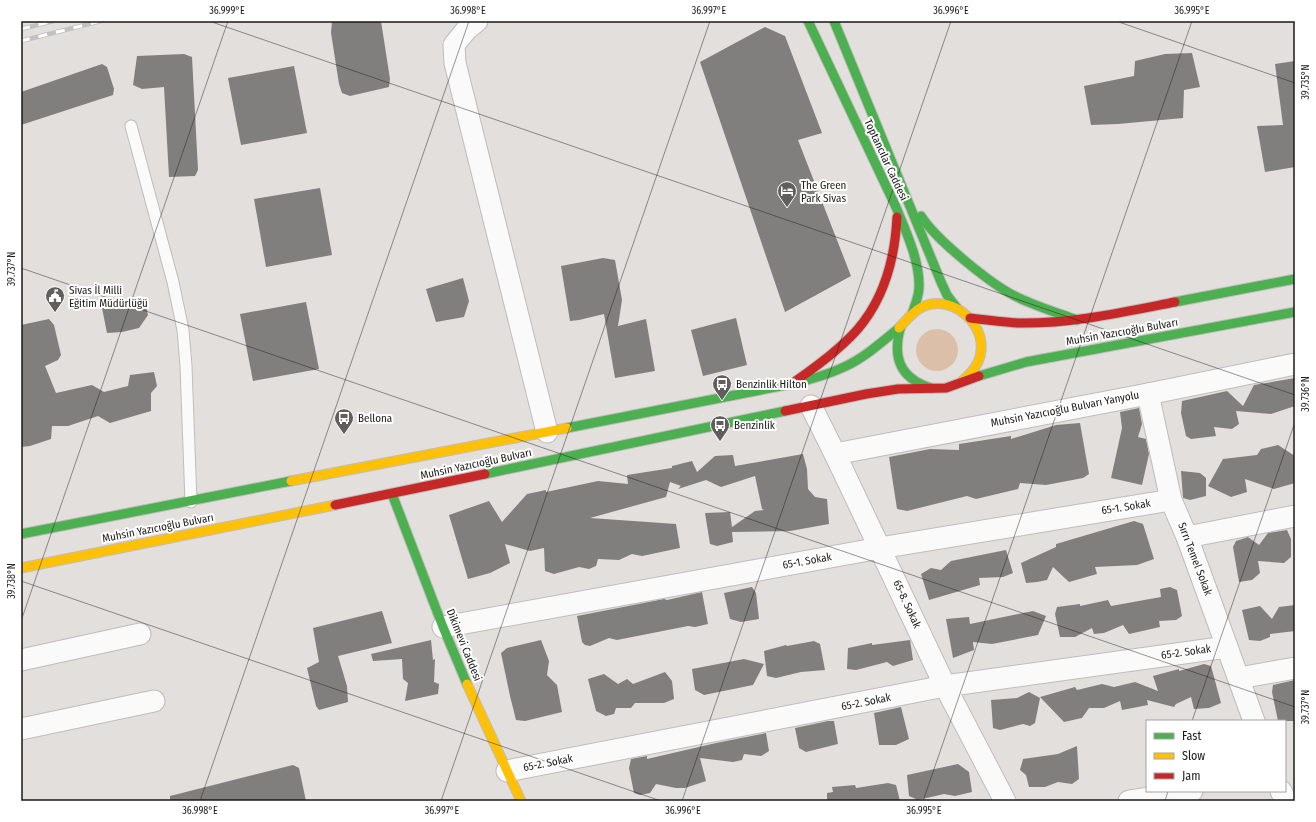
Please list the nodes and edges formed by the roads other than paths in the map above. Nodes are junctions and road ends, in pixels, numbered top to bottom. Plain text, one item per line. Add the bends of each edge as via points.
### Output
1 (477, 21) edge
2 (808, 21) edge
3 (834, 21) edge
4 (131, 126) dead end
5 (908, 198) junction
6 (898, 212) junction
7 (1295, 279) edge
8 (957, 308) junction
9 (1295, 312) edge
10 (912, 314) junction
11 (970, 318) junction
12 (1077, 320) junction
13 (901, 326) junction
14 (1295, 364) edge
15 (791, 384) junction
16 (956, 385) junction
17 (936, 389) junction
18 (1148, 394) junction
19 (811, 406) junction
20 (547, 432) junction
21 (835, 454) junction
22 (392, 494) junction
23 (1171, 500) junction
24 (191, 502) junction
25 (1295, 516) edge
26 (21, 534) edge
27 (1187, 537) junction
28 (880, 548) junction
29 (21, 568) edge
30 (443, 626) junction
31 (140, 634) dead end
32 (1227, 646) junction
33 (21, 660) edge
34 (1295, 668) edge
35 (1239, 678) junction
36 (945, 686) junction
37 (154, 701) dead end
38 (1254, 720) edge
39 (21, 729) edge
40 (507, 771) junction
41 (1186, 792) edge
42 (1282, 792) edge
43 (521, 801) edge
44 (1005, 801) edge
45 (1129, 801) edge
46 (1286, 801) edge

1 - 20 street via 454,45 455,62
2 - 6 main road, Toptancılar Caddesi
3 - 5 main road, Toptancılar Caddesi
4 - 24 lane via 173,282 183,330
5 - 8 main road, Toptancılar Caddesi via 941,282
5 - 12 main road via 926,224 985,277 1018,298
6 - 10 main road, Toptancılar Caddesi via 911,247 919,283
6 - 15 main road via 892,260 885,281 864,321 852,336
7 - 12 main road, Muhsin Yazıcıoğlu Bulvarı
8 - 10 main road, Muhsin Yazıcıoğlu Bulvarı via 936,304 925,306
8 - 11 main road, Muhsin Yazıcıoğlu Bulvarı
9 - 16 main road, Muhsin Yazıcıoğlu Bulvarı via 1026,362
10 - 13 main road, Muhsin Yazıcıoğlu Bulvarı
11 - 12 main road, Muhsin Yazıcıoğlu Bulvarı via 1000,322
11 - 16 main road, Muhsin Yazıcıoğlu Bulvarı via 978,331 981,352 973,372 966,380
13 - 15 main road, Muhsin Yazıcıoğlu Bulvarı via 873,348 838,370
13 - 17 main road, Muhsin Yazıcıoğlu Bulvarı via 896,346 901,367 915,382
14 - 18 street, Muhsin Yazıcıoğlu Bulvarı Yanyolu
15 - 20 main road, Muhsin Yazıcıoğlu Bulvarı
16 - 17 main road, Muhsin Yazıcıoğlu Bulvarı
17 - 19 main road, Muhsin Yazıcıoğlu Bulvarı via 898,389
18 - 21 street, Muhsin Yazıcıoğlu Bulvarı Yanyolu
18 - 23 street, Sırrı Temel Sokak
19 - 21 street, 65-8. Sokak
19 - 22 main road, Muhsin Yazıcıoğlu Bulvarı
20 - 24 main road, Muhsin Yazıcıoğlu Bulvarı
21 - 28 street, 65-8. Sokak
22 - 29 main road, Muhsin Yazıcıoğlu Bulvarı
22 - 30 main road, Dikimevi Caddesi
23 - 27 street, Sırrı Temel Sokak
23 - 28 street, 65-1. Sokak
24 - 26 main road, Muhsin Yazıcıoğlu Bulvarı
25 - 27 street
27 - 32 street, Sırrı Temel Sokak
28 - 30 street, 65-1. Sokak
28 - 36 street, 65-8. Sokak
30 - 40 main road, Dikimevi Caddesi
31 - 33 street
32 - 35 street, Sırrı Temel Sokak
32 - 36 street, 65-2. Sokak
34 - 35 street
35 - 38 street, Sırrı Temel Sokak
36 - 40 street, 65-2. Sokak
36 - 44 street, 65-8. Sokak
37 - 39 street
40 - 43 main road, Dikimevi Caddesi
41 - 45 street
42 - 46 street

